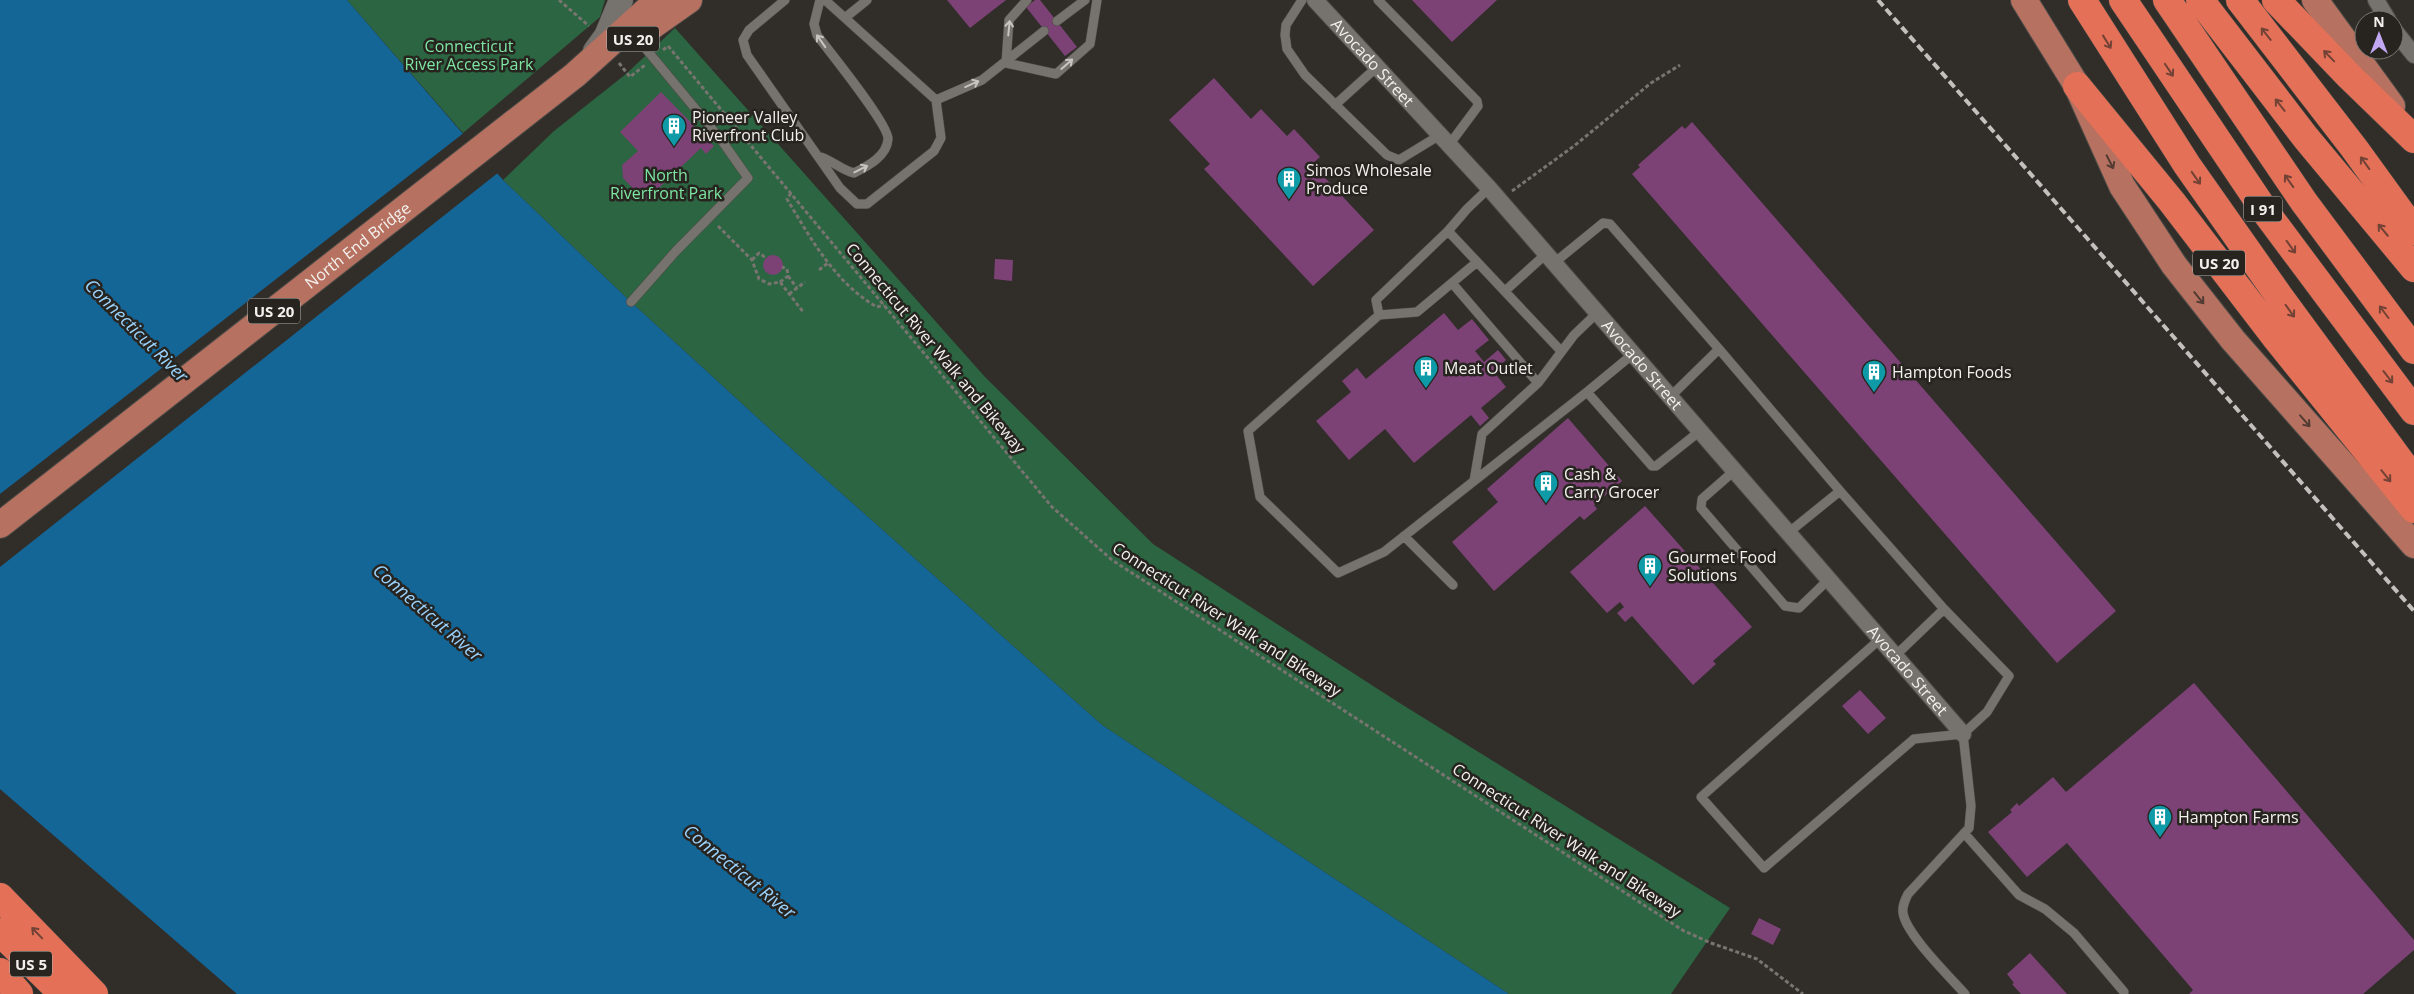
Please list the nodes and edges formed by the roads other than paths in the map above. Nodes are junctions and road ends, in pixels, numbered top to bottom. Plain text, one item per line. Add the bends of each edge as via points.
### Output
1 (621, 0) edge
2 (658, 0) edge
3 (689, 0) edge
4 (784, 0) edge
5 (820, 0) edge
6 (825, 0) edge
7 (868, 0) edge
8 (1027, 0) edge
9 (1084, 0) edge
10 (1097, 0) edge
11 (1302, 0) edge
12 (1315, 0) edge
13 (1378, 0) edge
14 (2082, 0) edge
15 (2123, 0) edge
16 (2167, 0) edge
17 (2200, 0) edge
18 (2240, 0) edge
19 (2276, 0) edge
20 (2315, 0) edge
21 (2030, 6) edge
22 (846, 18) junction
23 (1057, 21) dead end
24 (1044, 31) dead end
25 (636, 37) junction
26 (2404, 42) edge
27 (2414, 55) edge
28 (1006, 63) junction
29 (1377, 67) junction
30 (575, 76) junction
31 (2077, 86) junction
32 (936, 100) junction
33 (1335, 105) junction
34 (2414, 138) edge
35 (1445, 140) junction
36 (818, 156) junction
37 (1494, 194) junction
38 (1448, 231) junction
39 (2414, 231) edge
40 (1550, 259) junction
41 (1477, 262) junction
42 (2414, 268) edge
43 (1452, 283) junction
44 (1505, 291) junction
45 (631, 302) dead end
46 (1597, 313) junction
47 (1379, 315) junction
48 (1720, 350) junction
49 (2414, 350) edge
50 (1561, 351) junction
51 (1633, 354) junction
52 (1538, 383) junction
53 (1587, 392) junction
54 (1670, 397) junction
55 (2414, 410) edge
56 (1700, 431) junction
57 (2368, 436) junction
58 (1734, 471) junction
59 (1474, 480) junction
60 (2414, 480) edge
61 (1840, 491) junction
62 (2414, 509) edge
63 (0, 525) edge
64 (1788, 534) junction
65 (1404, 536) junction
66 (2414, 545) edge
67 (1828, 580) junction
68 (1453, 585) dead end
69 (1944, 609) junction
70 (1879, 640) junction
71 (1894, 657) junction
72 (1963, 734) junction
73 (1964, 833) junction
74 (0, 897) edge
75 (0, 932) edge
76 (0, 972) edge
77 (2124, 992) dead end
78 (19, 994) edge
79 (64, 994) edge
80 (94, 994) edge
81 (1965, 994) edge

1 - 30 street via 606,36
2 - 30 main road, US 20
3 - 25 main road, US 20
4 - 36 lane via 749,30 743,40 747,55
36 -> 5 lane via 854,173 886,150 888,141 888,134 872,109 817,35 814,24
6 - 22 lane
7 - 22 lane
28 -> 8 lane via 1009,20
9 - 23 lane
28 -> 10 lane via 1056,74 1090,44
11 - 33 lane via 1286,25 1286,48 1305,75
12 - 29 street, Avocado Street
13 - 35 lane via 1477,101 1478,106
14 -> 57 highway
15 -> 55 highway, I 91 via 2267,214
49 -> 16 highway, I 91 via 2278,166
42 -> 17 highway via 2306,138
39 -> 18 highway
34 -> 19 highway via 2348,76
20 - 34 main road
21 - 31 main road, US 20
22 - 32 lane
24 - 28 lane
25 - 30 main road, US 20
25 - 45 lane via 722,141 748,178
26 - 27 street
32 -> 28 lane via 982,80
29 - 33 lane
29 - 35 street, Avocado Street
30 - 63 main road, North End Bridge / US 20
31 - 57 highway, US 20 via 2253,309
31 -> 66 main road via 2122,186 2178,272 2233,340
32 - 36 lane via 941,138 934,151 867,204 857,204 840,188
33 - 35 lane via 1387,155 1399,160
35 - 37 street, Avocado Street
37 - 38 lane via 1466,209
37 - 40 street, Avocado Street
38 - 41 lane
38 - 47 lane via 1376,300
40 - 44 lane
40 - 46 street, Avocado Street
40 - 48 lane via 1603,223 1610,224
41 - 43 lane
41 - 44 lane
43 - 47 lane via 1417,312
43 - 52 lane
44 - 50 lane
46 - 50 lane
46 - 51 street, Avocado Street
47 - 65 lane via 1248,431 1260,497 1338,573 1384,552
48 - 54 lane
48 - 61 lane
50 - 52 lane
51 - 53 lane
51 - 54 street, Avocado Street
52 - 59 lane via 1482,434
53 - 56 lane via 1652,466
53 - 59 lane
54 - 56 street, Avocado Street
56 - 58 street, Avocado Street
57 - 60 highway
57 -> 62 highway, US 20
58 - 64 street, Avocado Street
58 - 67 lane via 1702,499 1700,508 1785,606 1799,608
59 - 65 lane
61 - 64 lane
61 - 69 lane
64 - 67 street, Avocado Street
65 - 68 lane
67 - 70 street, Avocado Street
69 - 71 lane
69 - 72 lane via 2009,676 1987,712
70 - 71 street, Avocado Street
70 - 72 lane via 1701,797 1764,868 1914,739
71 - 72 street, Avocado Street
72 - 73 lane via 1971,806 1971,822
73 - 77 lane via 2019,895 2045,909 2074,933
73 - 81 lane via 1908,894 1903,913 1910,931
80 -> 74 highway
75 - 79 highway, US 5
76 - 78 highway, US 5

